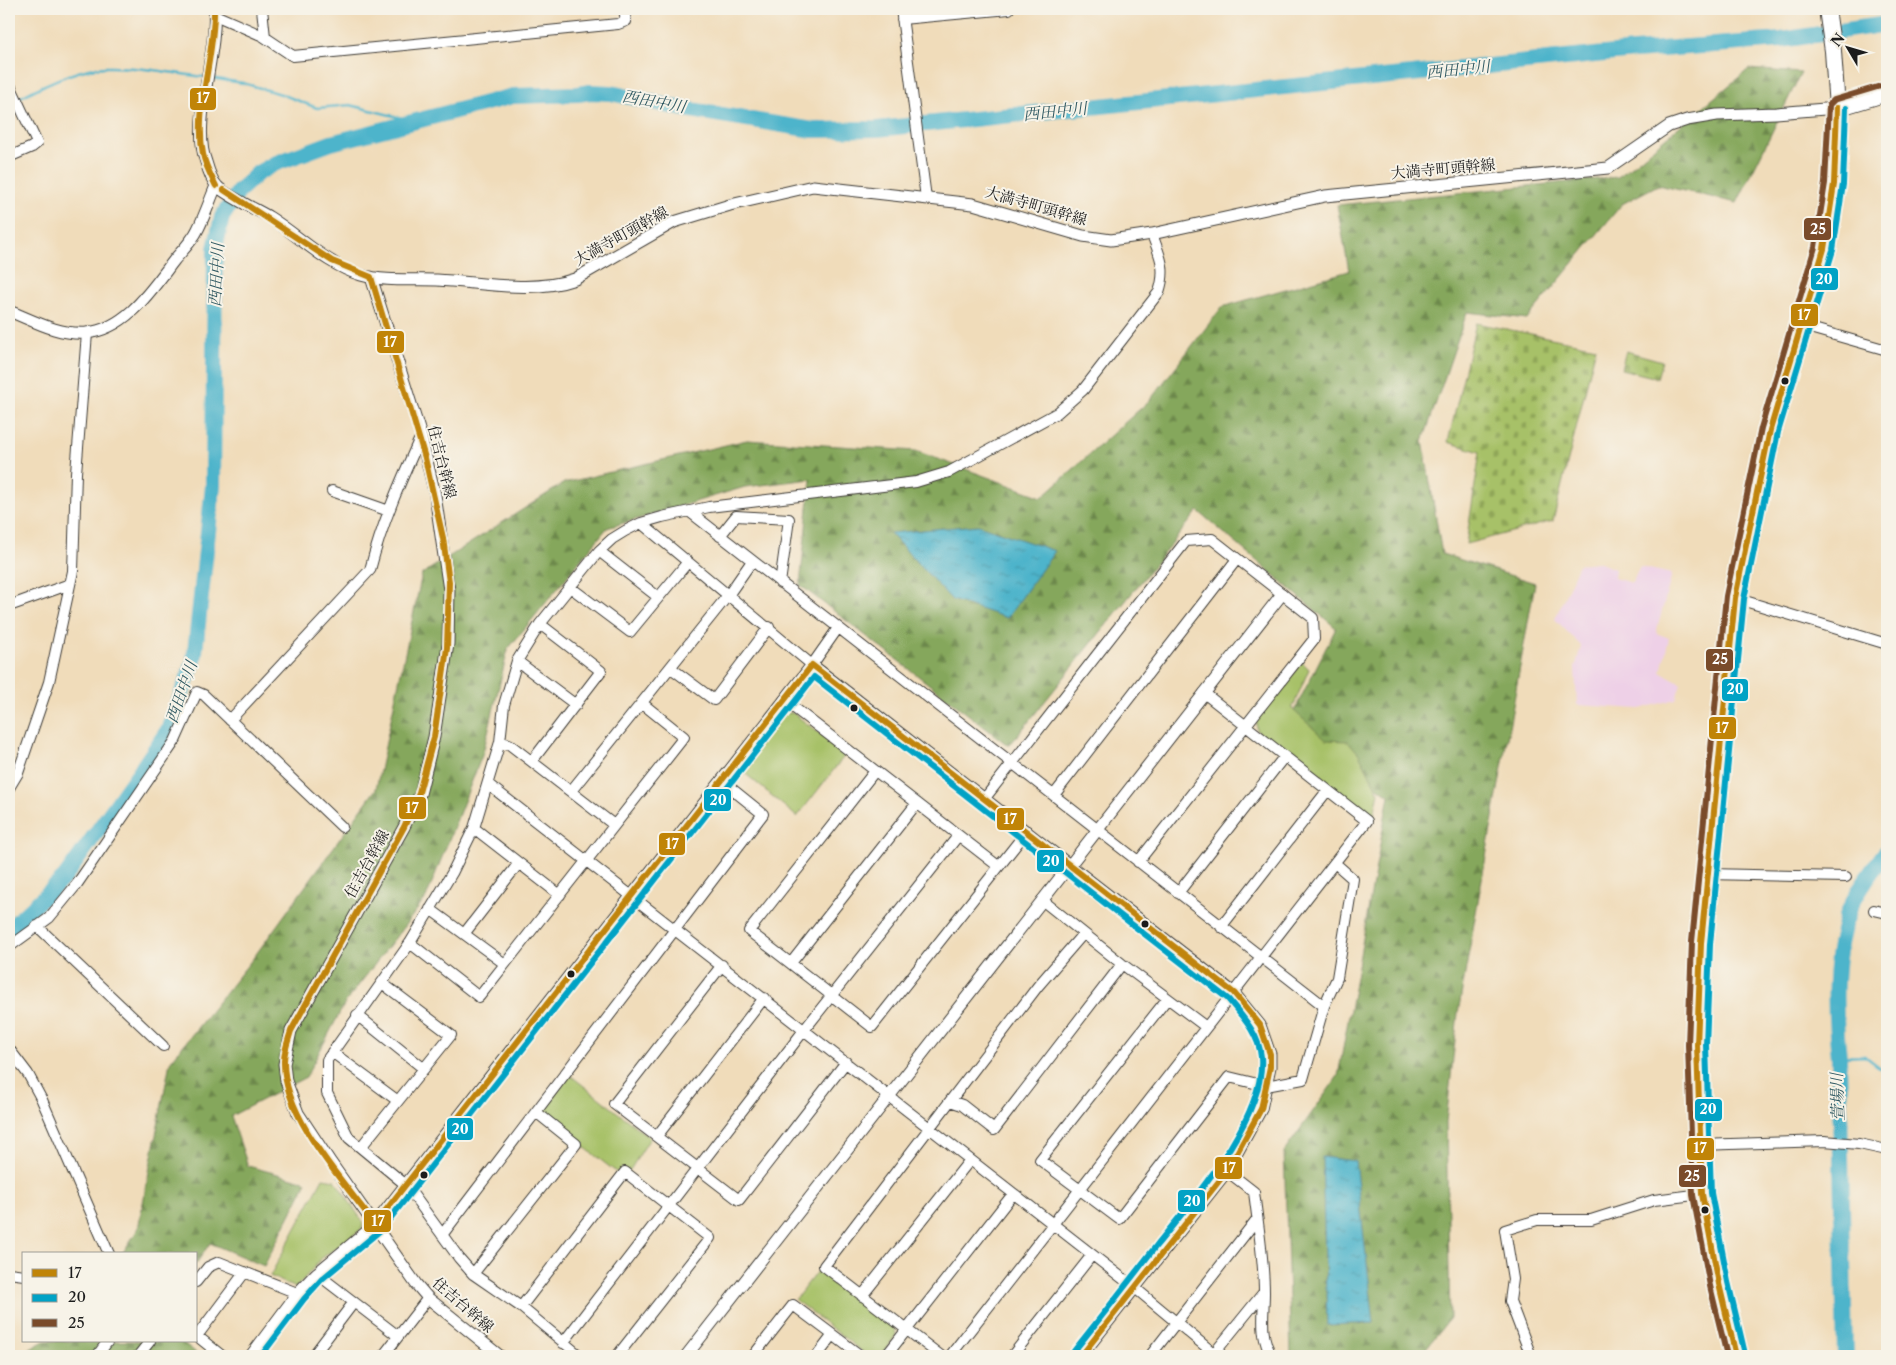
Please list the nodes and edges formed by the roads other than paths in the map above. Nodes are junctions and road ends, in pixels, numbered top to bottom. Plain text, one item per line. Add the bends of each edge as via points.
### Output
1 (262, 9) edge
2 (624, 9) edge
3 (1010, 9) edge
4 (1827, 11) edge
5 (215, 12) edge
6 (902, 14) edge
7 (265, 37) junction
8 (9, 84) edge
9 (1887, 93) edge
10 (1837, 108) junction
11 (9, 157) edge
12 (220, 188) junction
13 (926, 198) junction
14 (1152, 234) junction
15 (371, 277) junction
16 (9, 311) edge
17 (1802, 326) junction
18 (87, 333) junction
19 (1887, 350) edge
20 (421, 436) junction
21 (332, 491) dead end
22 (389, 511) junction
23 (690, 512) junction
24 (641, 523) junction
25 (720, 536) junction
26 (600, 551) junction
27 (1237, 559) junction
28 (752, 561) junction
29 (687, 562) junction
30 (780, 583) junction
31 (70, 584) junction
32 (570, 587) junction
33 (729, 594) junction
34 (1282, 594) junction
35 (658, 597) junction
36 (1735, 598) junction
37 (9, 606) edge
38 (540, 624) junction
39 (769, 627) junction
40 (838, 628) junction
41 (1887, 644) edge
42 (517, 661) junction
43 (812, 665) junction
44 (671, 668) junction
45 (1204, 693) junction
46 (784, 700) junction
47 (643, 704) junction
48 (576, 705) junction
49 (230, 720) junction
50 (1246, 726) junction
51 (500, 742) junction
52 (1284, 757) junction
53 (532, 761) junction
54 (1013, 764) junction
55 (875, 771) junction
56 (722, 781) junction
57 (488, 785) junction
58 (9, 788) edge
59 (571, 791) junction
60 (1327, 791) junction
61 (1054, 795) junction
62 (985, 798) junction
63 (917, 803) junction
64 (614, 825) junction
65 (342, 827) dead end
66 (474, 828) junction
67 (1097, 830) junction
68 (1027, 831) junction
69 (958, 836) junction
70 (587, 860) junction
71 (1138, 862) junction
72 (519, 863) junction
73 (1336, 864) junction
74 (1071, 865) junction
75 (998, 866) junction
76 (1708, 874) junction
77 (1846, 877) dead end
78 (1178, 892) junction
79 (560, 895) junction
80 (633, 897) junction
81 (1042, 900) junction
82 (430, 909) junction
83 (1874, 910) dead end
84 (1887, 913) edge
85 (37, 926) junction
86 (1221, 927) junction
87 (676, 930) junction
88 (464, 934) junction
89 (1083, 934) junction
90 (410, 942) junction
91 (9, 947) edge
92 (1261, 959) junction
93 (791, 963) junction
94 (505, 964) junction
95 (1122, 964) junction
96 (722, 966) junction
97 (382, 982) junction
98 (1234, 993) junction
99 (832, 995) junction
100 (764, 998) junction
101 (1167, 998) junction
102 (1324, 1006) junction
103 (357, 1015) junction
104 (1206, 1027) junction
105 (805, 1029) junction
106 (163, 1046) dead end
107 (9, 1049) edge
108 (332, 1052) junction
109 (846, 1062) junction
110 (423, 1068) junction
111 (1266, 1086) junction
112 (889, 1096) junction
113 (398, 1101) junction
114 (950, 1102) junction
115 (536, 1112) junction
116 (930, 1128) junction
117 (657, 1136) junction
118 (1699, 1145) junction
119 (361, 1147) junction
120 (1887, 1150) edge
121 (970, 1160) junction
122 (698, 1168) junction
123 (1226, 1171) junction
124 (406, 1185) junction
125 (1079, 1190) junction
126 (1013, 1194) junction
127 (1702, 1194) junction
128 (670, 1205) junction
129 (1257, 1219) junction
130 (375, 1224) junction
131 (1053, 1225) junction
132 (442, 1235) junction
133 (108, 1252) edge
134 (1092, 1255) junction
135 (245, 1272) junction
136 (9, 1273) edge
137 (316, 1273) junction
138 (474, 1274) junction
139 (22, 1275) edge
140 (198, 1280) edge
141 (1135, 1288) junction
142 (1264, 1292) junction
143 (297, 1293) junction
144 (862, 1296) junction
145 (428, 1298) junction
146 (354, 1302) junction
147 (521, 1307) junction
148 (1177, 1322) junction
149 (905, 1330) junction
150 (198, 1333) edge
151 (833, 1335) junction
152 (398, 1336) junction
153 (198, 1338) edge
154 (107, 1342) edge
155 (149, 1342) edge
156 (563, 1342) junction
157 (1215, 1355) edge
158 (97, 1356) edge
159 (138, 1356) edge
160 (222, 1356) edge
161 (250, 1356) edge
162 (313, 1356) edge
163 (383, 1356) edge
164 (500, 1356) edge
165 (580, 1356) edge
166 (617, 1356) edge
167 (686, 1356) edge
168 (754, 1356) edge
169 (817, 1356) edge
170 (861, 1356) edge
171 (886, 1356) edge
172 (941, 1356) edge
173 (950, 1356) edge
174 (1012, 1356) edge
175 (1081, 1356) edge
176 (1150, 1356) edge
177 (1272, 1356) edge
178 (1531, 1356) edge
179 (1736, 1356) edge

1 - 7 street
2 - 7 street via 626,21 618,24 293,56
3 - 6 street
4 - 10 highway
5 - 7 street
5 - 12 street via 202,147
6 - 13 street
8 - 11 street via 37,143
9 - 10 highway
10 - 14 street, 大満寺町頭幹線 via 1716,115 1687,120 1669,126 1608,168 1325,196
10 - 17 highway via 1834,184 1824,248
12 - 15 street, 大満寺町頭幹線 via 333,262
12 - 18 street via 198,230 135,308 107,328
13 - 14 street, 大満寺町頭幹線 via 988,207 1100,239
13 - 15 street, 大満寺町頭幹線 via 823,186 798,188 674,222 575,279 560,284 515,285
14 - 23 street via 1164,268 1159,292 1083,390 1057,413 949,472 916,482 734,503
15 - 20 street, 住吉台幹線
16 - 18 street via 56,330
17 - 19 street
17 - 36 highway via 1770,430
18 - 31 street
20 - 22 street
20 - 130 street, 住吉台幹線 via 435,496 449,590 448,644 430,761 420,794 404,827 291,1031 284,1064 291,1097 308,1130
21 - 22 street
22 - 49 street via 370,570
23 - 24 street
23 - 25 street
24 - 26 street via 612,539
24 - 29 street
25 - 28 street
25 - 30 street via 736,516 789,519
26 - 32 street
26 - 35 street
27 - 34 street
27 - 54 street via 1212,539 1186,541
27 - 61 street
28 - 30 street
28 - 33 street
29 - 33 street
29 - 35 street
30 - 40 street
31 - 37 street
31 - 58 street via 48,682 18,773
32 - 35 street via 630,632
32 - 38 street
33 - 39 street
33 - 44 street
34 - 45 street
34 - 50 street via 1313,618 1314,639
36 - 41 street
36 - 76 highway
38 - 42 street
38 - 48 street via 601,671
39 - 43 street
39 - 44 street via 714,700
40 - 43 street
40 - 54 street
42 - 48 street
42 - 51 street via 504,705
43 - 46 street
43 - 62 street
44 - 47 street
45 - 50 street
45 - 67 street
46 - 55 street
46 - 56 street
47 - 59 street
47 - 64 street via 684,737
48 - 53 street
49 - 65 street
49 - 85 street via 197,692 175,741 108,841 49,918
50 - 52 street
50 - 71 street
51 - 53 street via 509,744
51 - 57 street
52 - 60 street
52 - 78 street
53 - 59 street
54 - 61 street
54 - 62 street
55 - 63 street
55 - 93 street via 749,930
56 - 80 street
56 - 87 street via 763,814
57 - 66 street
57 - 70 street
59 - 64 street
60 - 73 street via 1367,821
60 - 86 street
61 - 67 street
62 - 68 street
63 - 69 street
63 - 93 street
64 - 70 street
66 - 72 street
66 - 82 street
67 - 71 street
67 - 74 street
68 - 74 street
68 - 75 street
69 - 75 street
69 - 99 street
70 - 79 street
70 - 80 street
71 - 78 street
72 - 79 street
72 - 88 street
73 - 92 street
73 - 102 street via 1353,879 1337,978
74 - 81 street
74 - 98 street
75 - 99 street via 872,1027
76 - 77 street
76 - 118 highway via 1701,942 1697,1045
78 - 86 street
79 - 94 street
80 - 87 street
80 - 124 street
81 - 89 street
81 - 112 street
82 - 88 street
82 - 90 street
83 - 84 street
85 - 91 street
85 - 106 street
86 - 92 street
87 - 96 street
87 - 115 street
88 - 94 street
89 - 95 street
89 - 114 street via 1038,986
90 - 94 street via 478,997
90 - 97 street
92 - 98 street
92 - 102 street
93 - 99 street
95 - 101 street
95 - 114 street via 994,1130 962,1105
96 - 100 street
96 - 117 street via 614,1104
97 - 103 street
97 - 110 street via 451,1035
98 - 104 street
98 - 111 street via 1260,1025 1266,1039 1270,1067
99 - 105 street
100 - 105 street
100 - 117 street
101 - 104 street
101 - 125 street via 1040,1160
102 - 111 street via 1303,1079
103 - 108 street
103 - 110 street
104 - 125 street
105 - 109 street
105 - 122 street
107 - 133 street via 42,1100
108 - 113 street
108 - 119 street via 326,1066 328,1092 350,1138
109 - 112 street
109 - 122 street via 740,1200
110 - 113 street
111 - 123 street via 1261,1109
111 - 125 street via 1230,1077 1119,1219
112 - 116 street
112 - 167 street
113 - 119 street
114 - 116 street
115 - 132 street
115 - 138 street via 576,1144
116 - 121 street
116 - 144 street via 824,1266
117 - 122 street
118 - 120 street via 1824,1141
118 - 127 highway
119 - 124 street
121 - 126 street
121 - 144 street
122 - 128 street
123 - 129 street via 1254,1192
123 - 141 street
124 - 130 street
124 - 132 street
125 - 131 street
126 - 131 street
126 - 149 street
127 - 178 street via 1654,1200 1590,1220 1537,1220 1505,1230 1513,1279 1510,1301
127 - 179 highway
128 - 147 street via 625,1172
128 - 156 street
128 - 166 street via 710,1238
129 - 142 street
129 - 148 street
130 - 137 street
130 - 145 street, 住吉台幹線
131 - 134 street
131 - 173 street
132 - 138 street
134 - 141 street
134 - 174 street
135 - 140 street via 219,1262 208,1267
135 - 143 street
135 - 150 street
136 - 139 street
137 - 143 street
137 - 146 street
138 - 147 street
141 - 148 street
141 - 175 street
142 - 157 street
142 - 177 street via 1262,1326
143 - 161 street
144 - 149 street
145 - 152 street
145 - 164 street, 住吉台幹線
146 - 152 street
146 - 162 street
147 - 156 street
148 - 157 street
148 - 176 street
149 - 171 street
149 - 172 street
151 - 168 street via 793,1305
151 - 169 street
151 - 170 street
152 - 163 street
153 - 160 street
154 - 158 street
155 - 159 street
156 - 165 street

